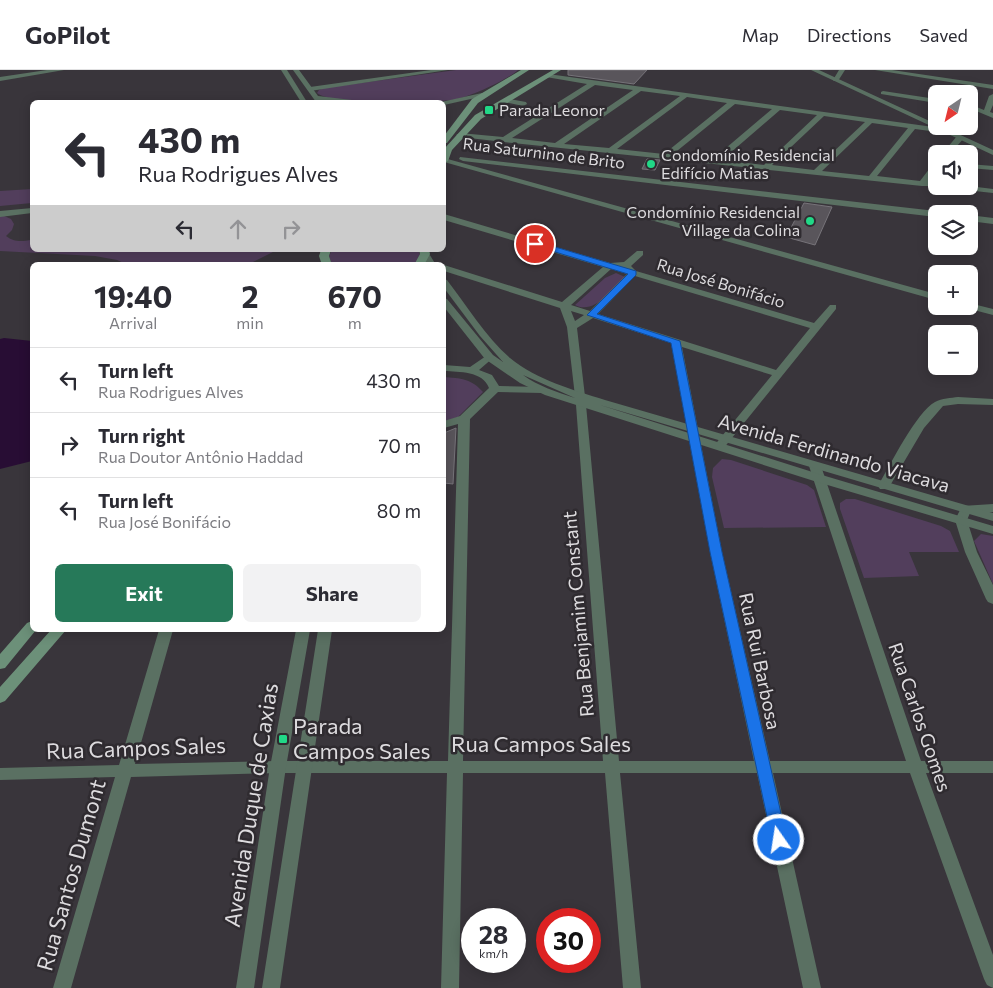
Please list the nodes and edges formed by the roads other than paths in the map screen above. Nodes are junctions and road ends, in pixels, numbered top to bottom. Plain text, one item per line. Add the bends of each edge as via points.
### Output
1 (61, 70) edge
2 (284, 70) edge
3 (296, 70) edge
4 (445, 70) edge
5 (558, 70) edge
6 (814, 70) edge
7 (832, 70) edge
8 (878, 70) edge
9 (522, 71) edge
10 (839, 74) edge
11 (548, 76) junction
12 (0, 79) edge
13 (506, 81) junction
14 (593, 83) junction
15 (993, 87) edge
16 (310, 89) junction
17 (639, 89) junction
18 (524, 90) junction
19 (883, 93) junction
20 (482, 95) junction
21 (686, 95) junction
22 (993, 96) edge
23 (914, 98) junction
24 (303, 100) edge
25 (318, 100) edge
26 (507, 100) junction
27 (928, 100) edge
28 (734, 101) junction
29 (446, 103) edge
30 (523, 104) dead end
31 (905, 104) junction
32 (779, 107) junction
33 (989, 112) edge
34 (824, 113) junction
35 (928, 114) edge
36 (871, 120) junction
37 (924, 121) junction
38 (928, 123) edge
39 (914, 126) junction
40 (928, 128) edge
41 (460, 135) junction
42 (954, 135) edge
43 (973, 135) edge
44 (446, 138) edge
45 (960, 138) junction
46 (504, 140) junction
47 (993, 144) edge
48 (557, 145) junction
49 (954, 145) edge
50 (610, 151) junction
51 (993, 153) edge
52 (446, 156) edge
53 (665, 157) junction
54 (446, 159) edge
55 (715, 162) junction
56 (473, 164) junction
57 (766, 167) junction
58 (978, 167) edge
59 (993, 168) edge
60 (816, 172) junction
61 (928, 176) edge
62 (871, 178) junction
63 (922, 184) junction
64 (928, 184) edge
65 (978, 189) edge
66 (993, 191) edge
67 (30, 206) edge
68 (0, 209) edge
69 (30, 210) edge
70 (928, 213) edge
71 (0, 214) edge
72 (446, 218) edge
73 (978, 219) edge
74 (993, 221) edge
75 (640, 253) dead end
76 (627, 265) junction
77 (609, 266) junction
78 (446, 269) edge
79 (634, 273) junction
80 (446, 285) edge
81 (928, 295) edge
82 (446, 303) edge
83 (564, 306) junction
84 (832, 307) dead end
85 (978, 308) edge
86 (993, 312) edge
87 (591, 315) junction
88 (572, 326) junction
89 (816, 327) junction
90 (676, 341) junction
91 (489, 357) junction
92 (446, 368) edge
93 (472, 371) junction
94 (780, 374) junction
95 (494, 389) junction
96 (542, 390) junction
97 (580, 400) junction
98 (993, 402) edge
99 (464, 418) junction
100 (446, 424) edge
101 (693, 434) junction
102 (723, 443) junction
103 (816, 472) junction
104 (884, 486) junction
105 (993, 508) edge
106 (963, 515) junction
107 (993, 518) edge
108 (993, 530) edge
109 (993, 599) edge
110 (30, 628) edge
111 (57, 632) edge
112 (165, 632) edge
113 (302, 632) edge
114 (326, 632) edge
115 (0, 664) edge
116 (1, 698) edge
117 (456, 766) junction
118 (612, 766) junction
119 (763, 766) junction
120 (278, 767) junction
121 (993, 767) edge
122 (305, 768) junction
123 (916, 768) junction
124 (126, 771) junction
125 (0, 774) edge
126 (993, 980) edge
127 (62, 988) edge
128 (245, 988) edge
129 (272, 988) edge
130 (450, 988) edge
131 (632, 988) edge
132 (812, 988) edge

1 - 12 street
2 - 24 street
3 - 16 street
4 - 16 street
5 - 11 main road
6 - 10 street
7 - 10 street
8 - 15 street
9 - 13 main road
10 - 19 street
10 - 37 street
11 - 14 street
11 - 18 main road
13 - 18 main road via 487,98 497,100
13 - 20 main road
14 - 17 street
14 - 46 street
16 - 25 street
17 - 21 street
17 - 48 street
18 - 26 main road
19 - 23 street
19 - 31 street
20 - 29 street
20 - 44 main road via 467,109
21 - 28 street
21 - 50 street
22 - 33 street
23 - 27 street
23 - 31 street via 904,100
26 - 30 street
26 - 41 main road via 478,117
28 - 32 street
28 - 53 street
31 - 35 street
32 - 34 street
32 - 55 street
34 - 36 street
34 - 57 street
36 - 39 street
36 - 60 street
37 - 38 street
37 - 39 street
39 - 40 street
39 - 62 street
41 - 46 street
41 - 52 main road
42 - 45 street
43 - 47 street
45 - 49 street
45 - 51 street
46 - 48 street
48 - 50 street
50 - 53 street
53 - 55 street
54 - 56 street
55 - 57 street
56 - 70 street, Rua Saturnino de Brito
56 - 81 street
57 - 60 street
58 - 59 street
60 - 62 street
61 - 63 street
62 - 63 street
63 - 64 street
65 - 66 street
67 - 68 street
69 - 71 street
72 - 77 street, Rua José Bonifácio
73 - 74 street
75 - 76 street
76 - 77 street
76 - 79 street
77 - 79 street, Rua José Bonifácio
77 - 83 street
78 - 83 street
79 - 87 street
79 - 89 street, Rua José Bonifácio
80 - 97 street, Avenida Ferdinando Viacava via 509,361
82 - 91 street, Avenida Ferdinando Viacava
83 - 87 street
83 - 88 street, Rua Benjamim Constant
84 - 89 street
85 - 86 street
87 - 88 street
87 - 90 street
88 - 97 street, Rua Benjamim Constant
89 - 94 street
90 - 94 street
90 - 101 street, Rua Rui Barbosa
91 - 93 street
91 - 96 street, Avenida Ferdinando Viacava via 504,370
92 - 93 street
93 - 95 street via 489,379
94 - 102 street
95 - 96 street
95 - 99 street
96 - 97 street, Avenida Ferdinando Viacava
97 - 101 street, Avenida Ferdinando Viacava
97 - 118 street, Rua Benjamim Constant
98 - 104 street via 938,404
99 - 100 street
99 - 117 street
101 - 102 street, Avenida Ferdinando Viacava
101 - 119 street, Rua Rui Barbosa
102 - 103 street, Avenida Ferdinando Viacava
103 - 104 street, Avenida Ferdinando Viacava
103 - 106 street, Avenida Ferdinando Viacava
103 - 123 street, Rua Carlos Gomes
104 - 106 street, Avenida Ferdinando Viacava
105 - 106 street
106 - 107 street, Avenida Ferdinando Viacava
106 - 108 street, Avenida Ferdinando Viacava
106 - 109 street via 971,552
110 - 115 main road
111 - 116 main road
112 - 124 street, Rua Santos Dumont
113 - 120 street, Avenida Duque de Caxias
114 - 122 street
117 - 118 street, Rua Campos Sales
117 - 122 street, Rua Campos Sales
117 - 130 street
118 - 119 street, Rua Campos Sales
118 - 131 street, Rua Benjamim Constant
119 - 123 street, Rua Campos Sales
119 - 132 street, Rua Rui Barbosa
120 - 122 street, Rua Campos Sales
120 - 124 street, Rua Campos Sales
120 - 128 street, Avenida Duque de Caxias
121 - 123 street, Rua Campos Sales
122 - 129 street
123 - 126 street, Rua Carlos Gomes
124 - 125 street, Rua Campos Sales
124 - 127 street, Rua Santos Dumont

